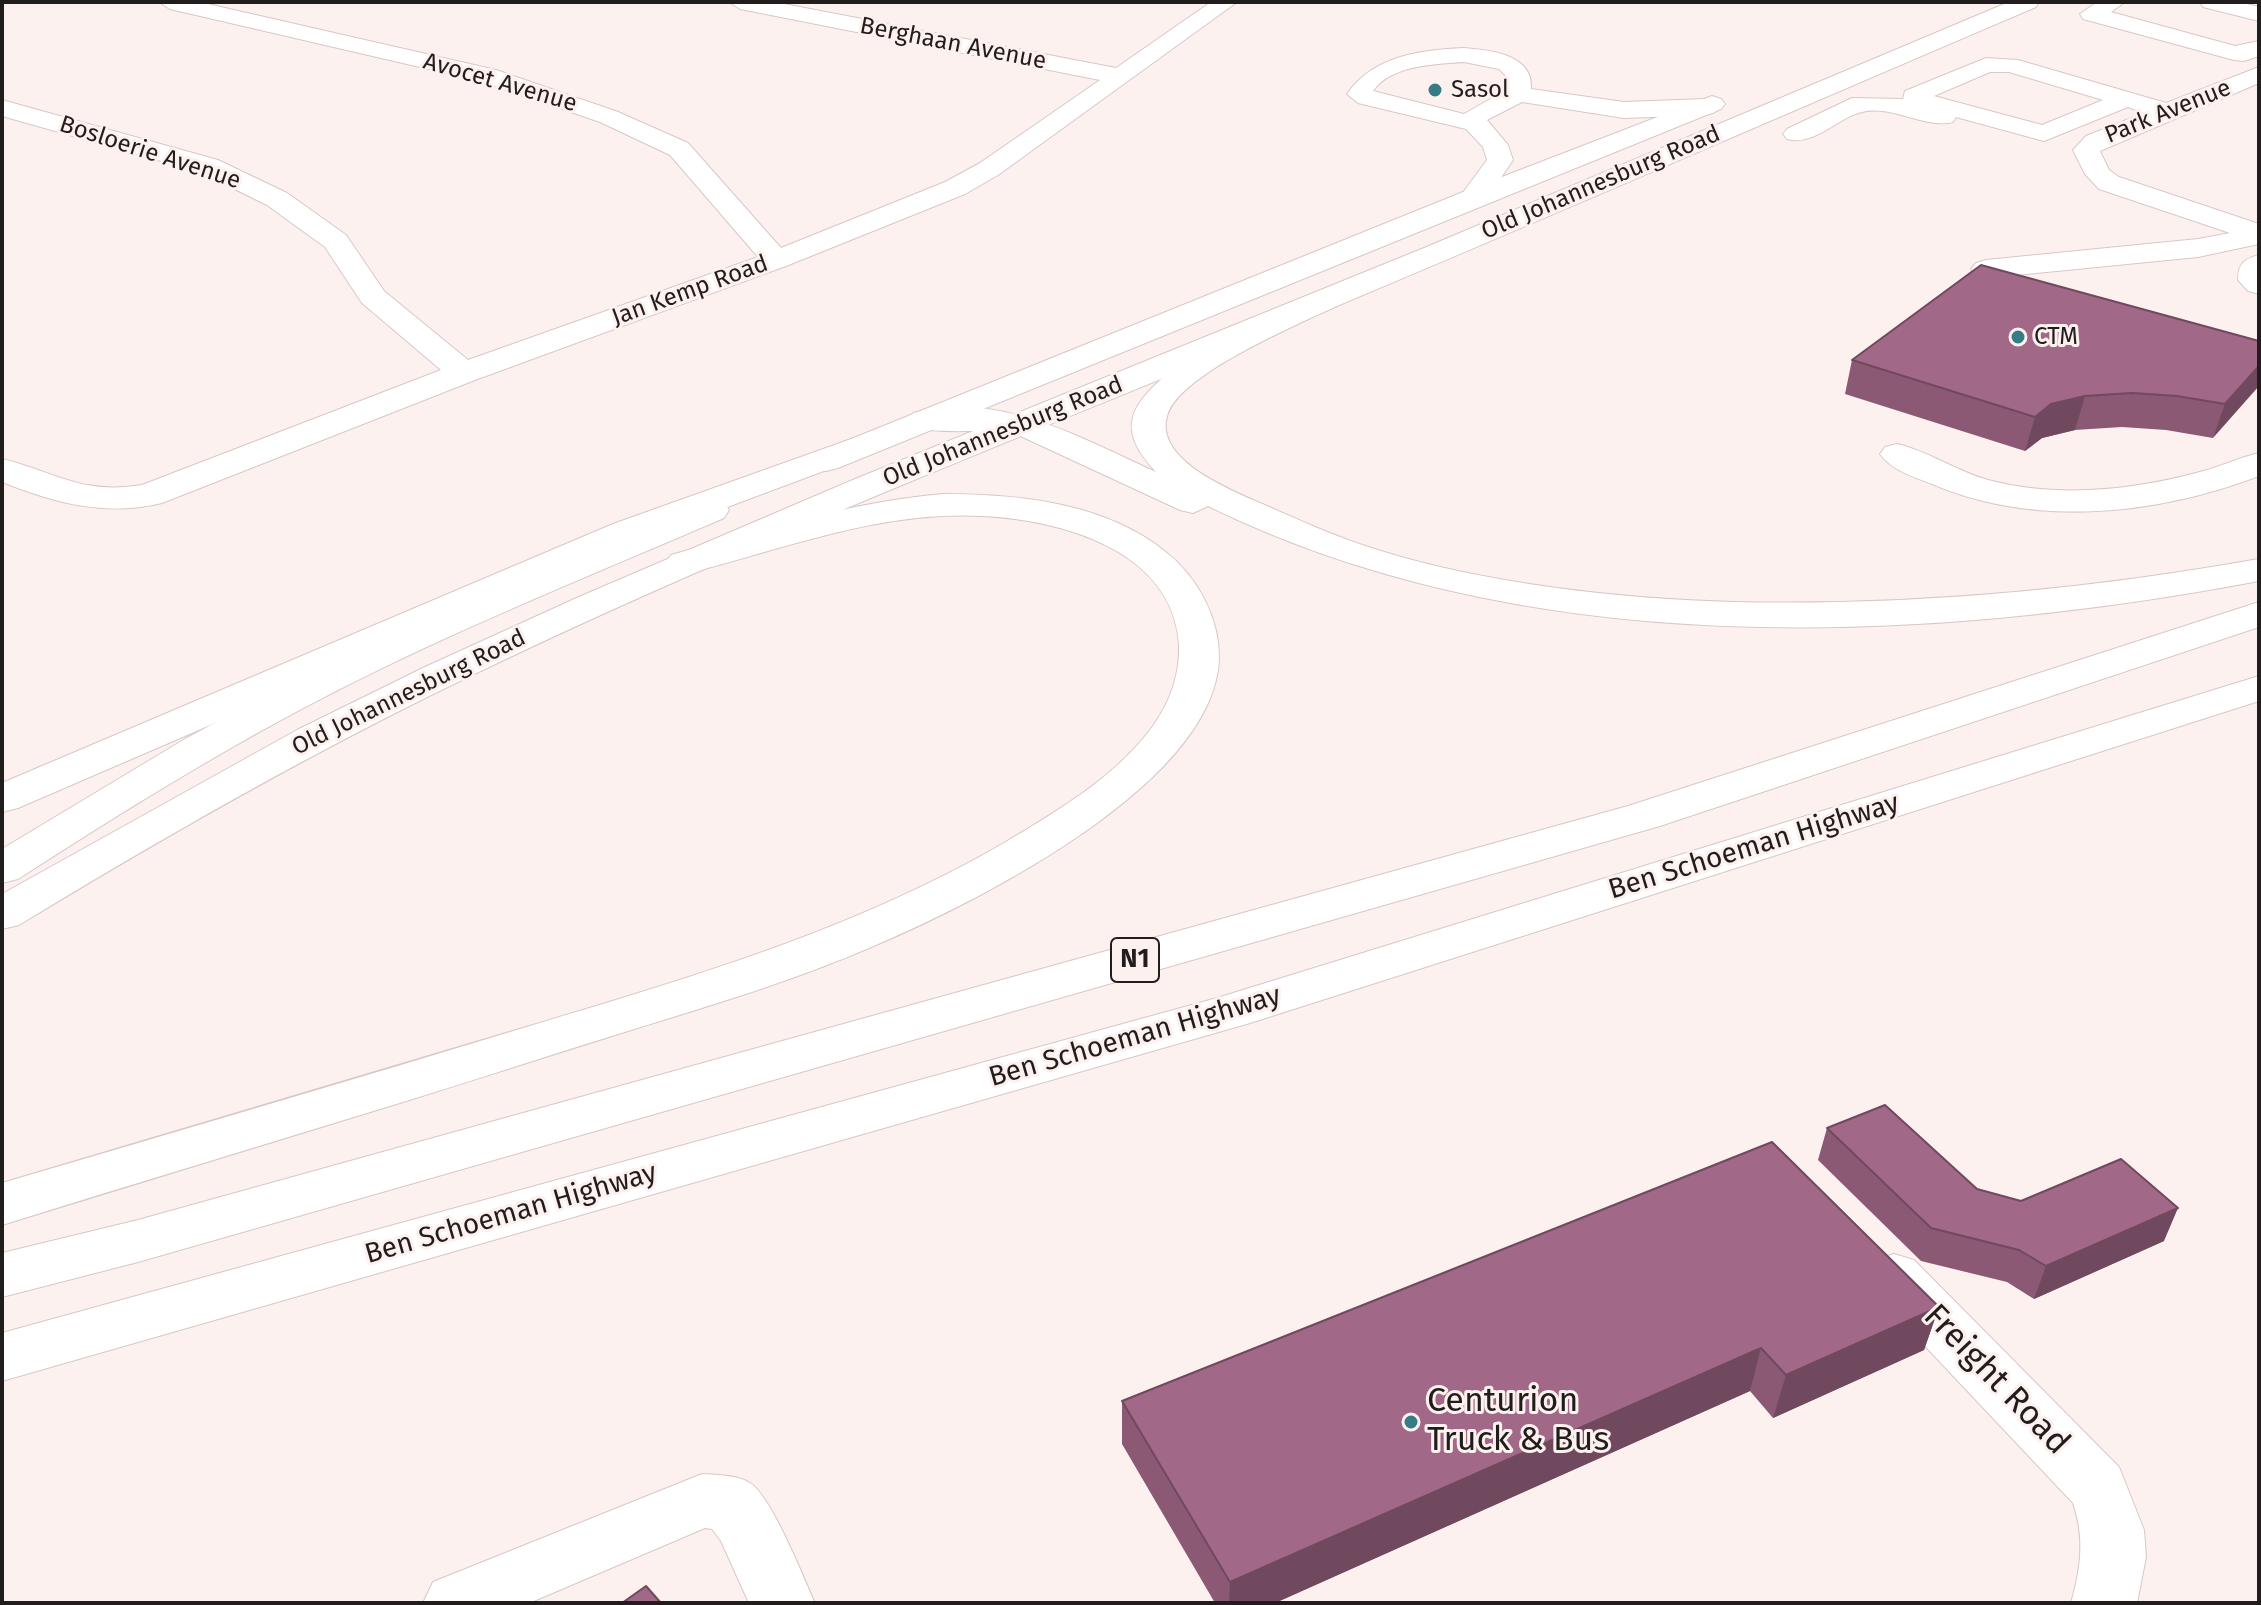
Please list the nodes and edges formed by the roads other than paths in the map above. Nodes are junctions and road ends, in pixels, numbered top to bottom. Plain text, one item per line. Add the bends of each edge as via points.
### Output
1 (170, 2) edge
2 (740, 2) edge
3 (1226, 2) edge
4 (1988, 2) edge
5 (2028, 2) edge
6 (2114, 2) edge
7 (2211, 2) edge
8 (2259, 14) edge
9 (2259, 48) edge
10 (2259, 74) edge
11 (1118, 76) junction
12 (1374, 76) junction
13 (1772, 84) dead end
14 (1463, 92) dead end
15 (2209, 95) junction
16 (1513, 97) junction
17 (1732, 97) dead end
18 (2127, 99) junction
19 (2249, 106) dead end
20 (1706, 107) junction
21 (2, 108) edge
22 (1409, 108) junction
23 (2167, 112) junction
24 (1475, 124) junction
25 (1796, 134) dead end
26 (2086, 150) junction
27 (1473, 198) junction
28 (2259, 234) edge
29 (776, 260) junction
30 (2259, 264) edge
31 (1986, 269) edge
32 (2259, 285) edge
33 (1332, 297) junction
34 (464, 373) junction
35 (925, 420) junction
36 (1022, 424) junction
37 (868, 443) junction
38 (1897, 454) dead end
39 (2259, 463) edge
40 (2, 469) edge
41 (1367, 559) junction
42 (684, 563) junction
43 (2259, 570) edge
44 (2259, 614) edge
45 (2259, 688) edge
46 (2, 799) edge
47 (2, 869) edge
48 (2, 914) edge
49 (2, 1204) edge
50 (1853, 1234) edge
51 (2, 1275) edge
52 (2, 1357) edge
53 (456, 1603) edge
54 (782, 1603) edge
55 (2104, 1603) edge

1 - 29 main road, Avocet Avenue via 487,75 644,131 679,149
2 - 11 main road, Berghaan Avenue
3 - 11 main road, Jan Kemp Road
4 - 13 main road
5 - 33 main road, Old Johannesburg Road
6 - 9 main road via 2091,14 2234,53
7 - 8 main road
10 - 15 main road, Park Avenue
11 - 29 main road, Jan Kemp Road via 975,178
12 - 16 main road via 1422,57 1470,56 1514,69 1520,80
12 - 22 main road via 1359,94
12 - 22 main road via 1426,86
14 - 16 main road
15 - 19 main road
15 - 23 main road, Park Avenue
16 - 20 main road via 1624,110
16 - 24 main road via 1479,113
17 - 20 main road, Old Johannesburg Road
18 - 18 main road via 1994,64 1914,96 2044,133
18 - 23 main road
20 - 27 main road, Old Johannesburg Road
21 - 34 main road, Bosloerie Avenue via 209,166 277,199 336,241 373,297
22 - 24 main road
23 - 26 main road, Park Avenue
24 - 27 main road via 1495,145 1500,160
25 - 26 main road via 1850,106 1876,102
26 - 28 main road, Park Avenue via 2109,183
27 - 35 main road, Old Johannesburg Road
28 - 31 main road via 2198,248
29 - 34 main road, Jan Kemp Road
30 - 32 main road via 2253,268
33 - 36 main road, Old Johannesburg Road
33 - 41 main road via 1178,377 1155,405 1149,431 1156,449 1186,480 1219,499
34 - 40 main road, Jan Kemp Road via 164,491 114,500 79,498
35 - 36 main road
35 - 37 main road, Old Johannesburg Road
36 - 41 main road via 1264,532
36 - 42 main road, Old Johannesburg Road
37 - 46 main road via 626,532
37 - 47 main road, Old Johannesburg Road via 321,682 104,803
38 - 39 main road via 1967,485 2084,502 2207,481
41 - 43 main road via 1566,599 1769,614 2061,601
42 - 48 main road, Old Johannesburg Road via 334,728
42 - 49 main road via 891,509 978,505 1056,515 1124,540 1169,576 1193,615 1199,640 1194,686 1150,757 1114,786 999,865 895,919 706,988
44 - 51 main road, N1 via 1644,816
45 - 52 main road, Ben Schoeman Highway via 1232,1011
50 - 55 main road, Freight Road via 2097,1486 2113,1519
53 - 54 main road via 702,1501 729,1503 745,1523

